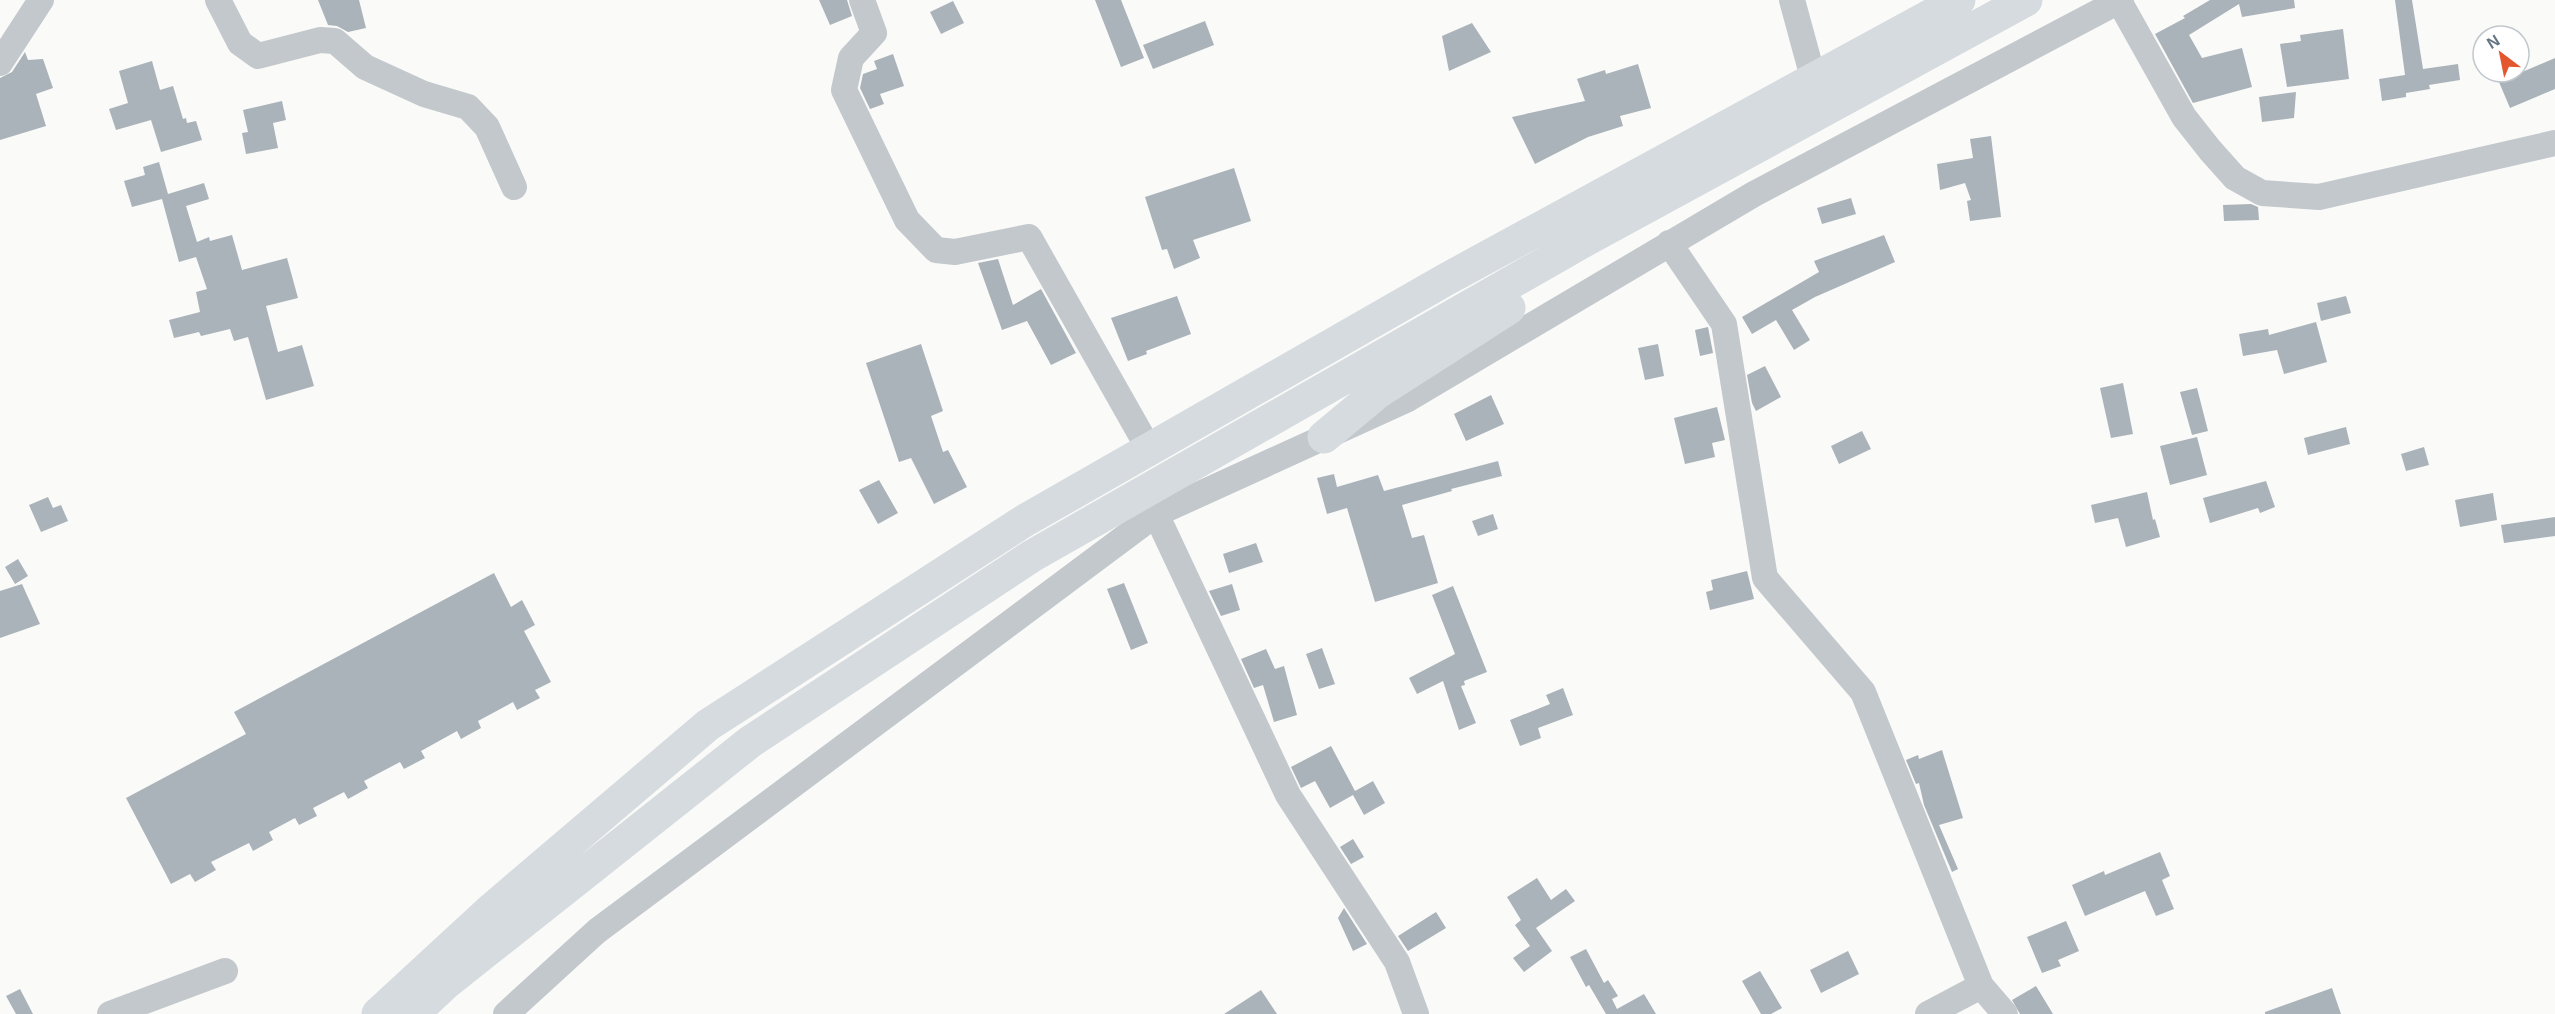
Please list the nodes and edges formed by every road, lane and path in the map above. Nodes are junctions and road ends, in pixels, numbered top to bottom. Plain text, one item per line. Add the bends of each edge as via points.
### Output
1 (41, 0) edge
2 (218, 0) edge
3 (862, 0) edge
4 (1792, 0) edge
5 (1959, 0) edge
6 (2026, 0) edge
7 (2120, 1) edge
8 (0, 63) edge
9 (1814, 81) junction
10 (2555, 143) edge
11 (514, 187) dead end
12 (1584, 241) junction
13 (1669, 243) junction
14 (1324, 437) junction
15 (1149, 449) junction
16 (1156, 514) junction
17 (225, 971) dead end
18 (1981, 986) junction
19 (110, 1014) edge
20 (378, 1014) edge
21 (413, 1014) edge
22 (506, 1014) edge
23 (1416, 1014) edge
24 (1928, 1014) edge
25 (2005, 1014) edge

1 - 8 street
2 - 11 street via 240,43 258,56 320,40 335,41 364,67 424,94 468,107 487,127
3 - 15 street via 874,33 851,58 844,90 908,220 936,250 955,252 1029,237
4 - 9 street
5 - 9 highway
6 - 12 highway
7 - 10 street via 2184,117 2235,178 2262,194 2319,197
7 - 13 street
9 - 15 highway via 1445,280
12 - 14 highway via 1508,309 1378,392
12 - 21 highway via 1032,556 750,742 446,983
13 - 14 street via 1407,400
13 - 18 street via 1724,324 1765,578 1863,692
14 - 16 street
15 - 20 highway via 1023,521 708,725 493,908
16 - 22 street via 597,931
16 - 23 street via 1288,795 1397,962
17 - 19 street
18 - 24 street
18 - 25 street

